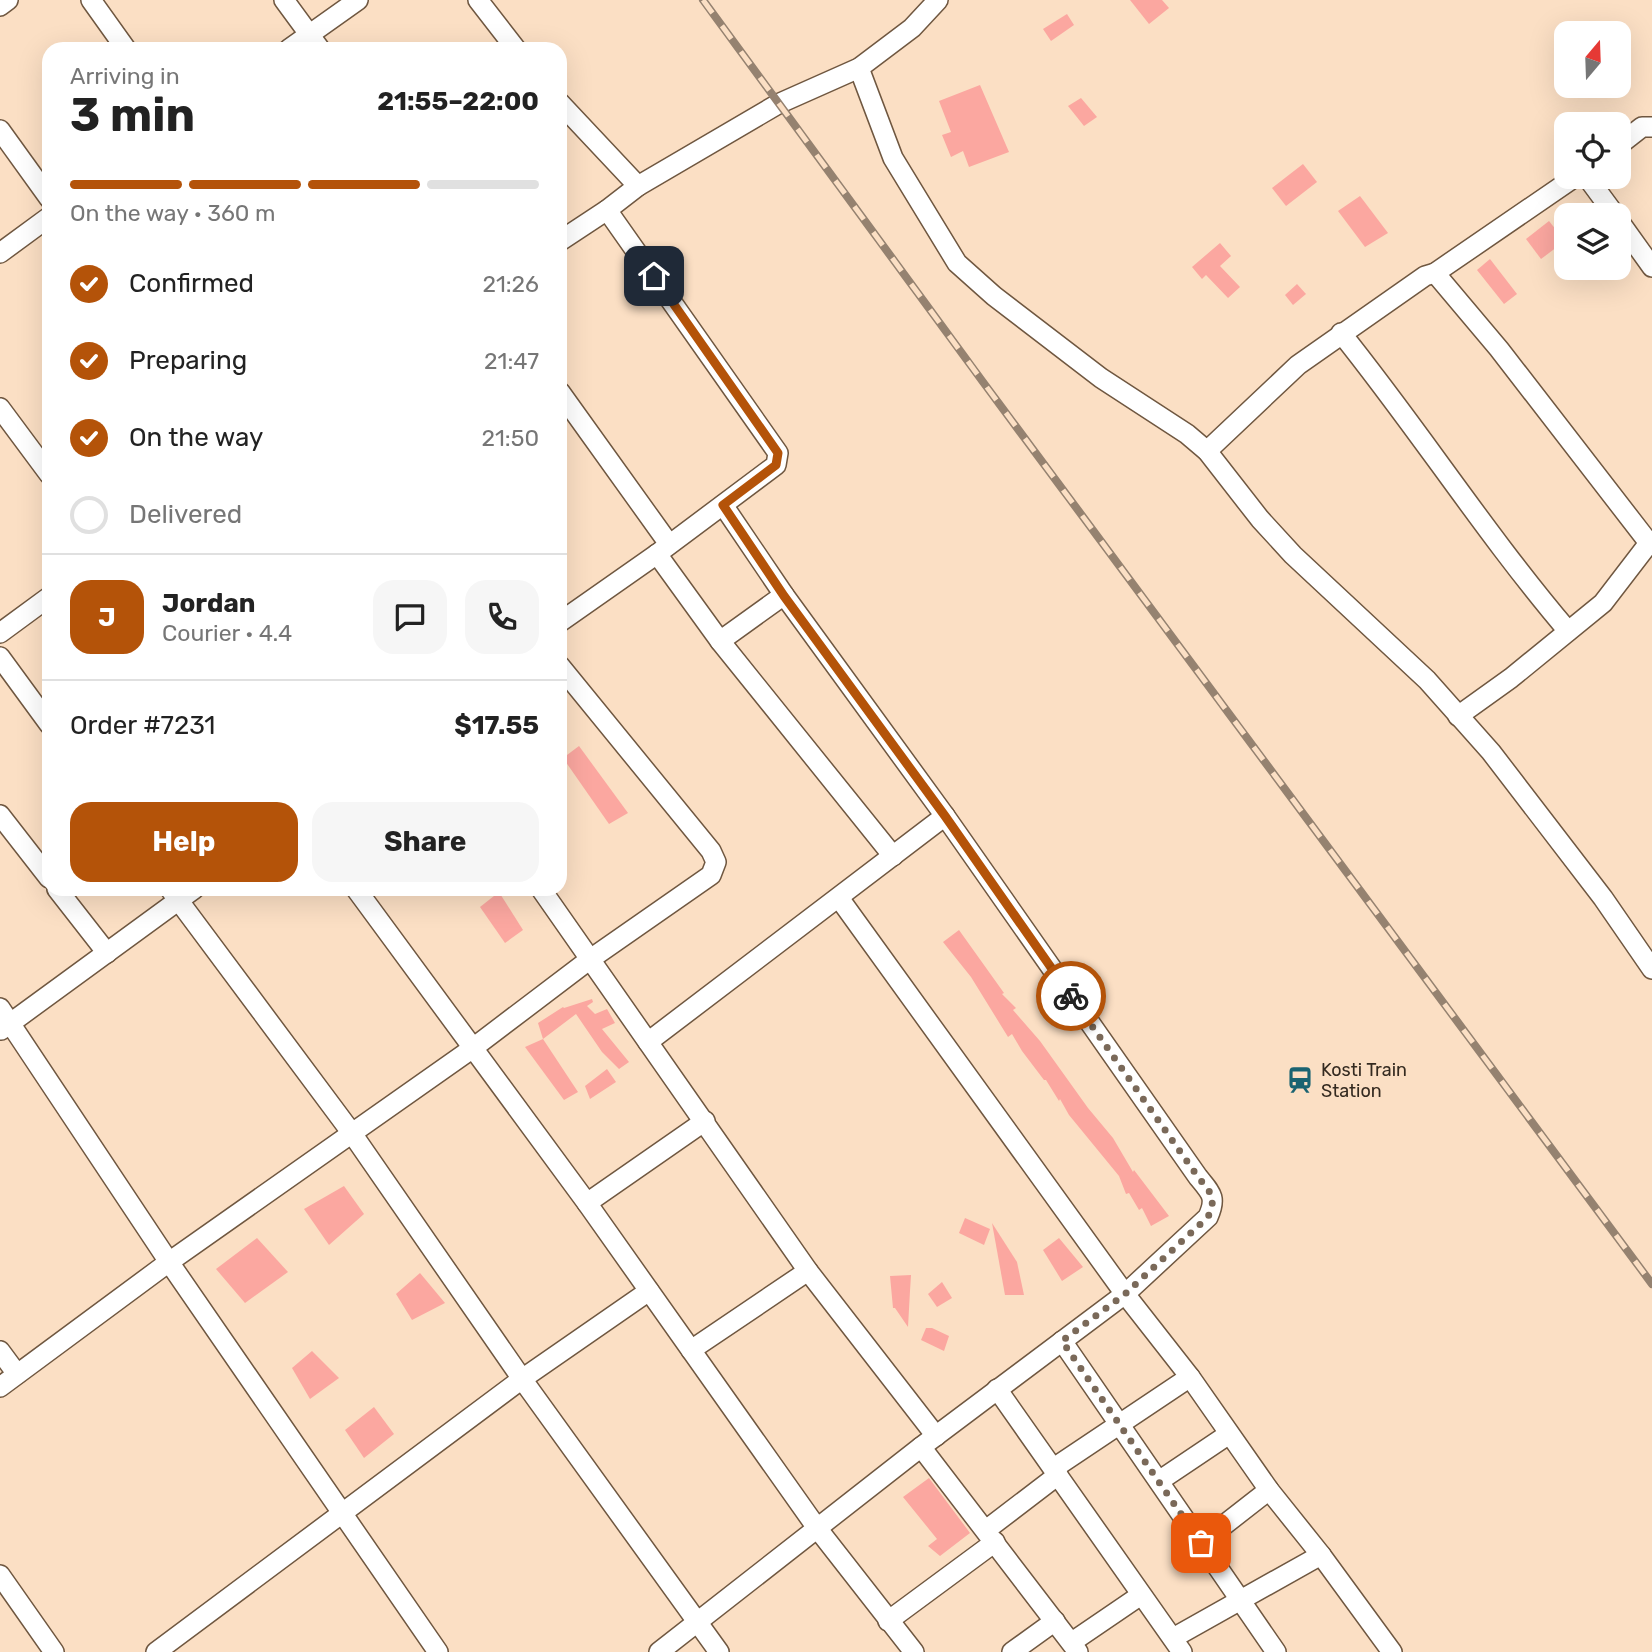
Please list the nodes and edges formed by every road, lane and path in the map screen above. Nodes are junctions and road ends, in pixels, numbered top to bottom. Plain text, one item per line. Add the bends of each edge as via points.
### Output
1 (8, 0) edge
2 (91, 0) edge
3 (284, 0) edge
4 (358, 0) edge
5 (478, 0) edge
6 (937, 0) edge
7 (0, 6) edge
8 (121, 42) edge
9 (315, 42) edge
10 (511, 42) edge
11 (859, 68) junction
12 (567, 110) edge
13 (1652, 127) edge
14 (0, 130) edge
15 (1631, 136) edge
16 (638, 186) junction
17 (42, 188) edge
18 (1558, 189) edge
19 (607, 210) junction
20 (42, 222) edge
21 (567, 236) edge
22 (1631, 238) edge
23 (0, 253) edge
24 (1652, 267) edge
25 (1435, 273) junction
26 (1341, 333) junction
27 (567, 403) edge
28 (0, 408) edge
29 (1207, 451) junction
30 (42, 465) edge
31 (723, 505) junction
32 (1651, 542) edge
33 (663, 549) junction
34 (784, 596) junction
35 (42, 602) edge
36 (567, 617) edge
37 (1568, 631) junction
38 (0, 633) edge
39 (720, 641) junction
40 (0, 657) edge
41 (567, 675) edge
42 (42, 714) edge
43 (1458, 716) junction
44 (0, 815) edge
45 (945, 816) junction
46 (893, 856) junction
47 (42, 869) edge
48 (62, 896) edge
49 (176, 896) edge
50 (182, 896) edge
51 (361, 896) edge
52 (546, 896) edge
53 (839, 898) junction
54 (107, 953) junction
55 (589, 960) junction
56 (1652, 969) edge
57 (4, 1020) edge
58 (648, 1042) junction
59 (473, 1048) junction
60 (705, 1121) junction
61 (351, 1132) junction
62 (587, 1203) junction
63 (169, 1262) junction
64 (808, 1271) junction
65 (649, 1291) junction
66 (1125, 1294) junction
67 (1062, 1341) junction
68 (691, 1350) junction
69 (0, 1351) edge
70 (17, 1374) junction
71 (1190, 1377) junction
72 (522, 1379) junction
73 (0, 1387) edge
74 (997, 1389) junction
75 (1119, 1424) junction
76 (1229, 1434) junction
77 (928, 1442) junction
78 (1056, 1472) junction
79 (1159, 1481) junction
80 (1269, 1490) junction
81 (343, 1514) junction
82 (817, 1528) junction
83 (991, 1536) junction
84 (1201, 1543) junction
85 (1321, 1555) junction
86 (0, 1575) edge
87 (1141, 1595) junction
88 (1240, 1599) junction
89 (888, 1621) junction
90 (1055, 1621) junction
91 (698, 1622) junction
92 (1178, 1645) edge
93 (1075, 1647) edge
94 (54, 1652) edge
95 (156, 1652) edge
96 (438, 1652) edge
97 (659, 1652) edge
98 (719, 1652) edge
99 (914, 1652) edge
100 (1012, 1652) edge
101 (1276, 1652) edge
102 (1392, 1652) edge

1 - 7 street
2 - 8 street
3 - 9 street
4 - 9 street
5 - 10 street
6 - 11 street via 912,29
11 - 16 street via 778,104
11 - 29 street via 893,158 957,263 1101,378
12 - 16 street
13 - 15 street via 1642,127
14 - 17 street
16 - 19 street
18 - 25 street
19 - 21 street
19 - 31 street via 778,453 776,465
20 - 23 street
22 - 24 street
25 - 26 street via 1425,275
25 - 32 street
26 - 29 street via 1298,365
26 - 37 street via 1482,524
27 - 33 street
28 - 30 street
29 - 43 street via 1293,555 1427,680
31 - 33 street
31 - 34 street
32 - 37 street via 1603,603
33 - 36 street
33 - 39 street
34 - 39 street
34 - 45 street
35 - 38 street
37 - 43 street
39 - 46 street
40 - 42 street
41 - 55 street via 716,862 711,875
43 - 56 street via 1603,898
44 - 47 street
45 - 46 street
45 - 66 street via 1212,1194 1208,1217
46 - 53 street
48 - 54 street
49 - 54 street
50 - 61 street
51 - 59 street
52 - 55 street
53 - 58 street
53 - 66 street
54 - 57 street
55 - 58 street
55 - 59 street
57 - 63 street
58 - 60 street
59 - 61 street
59 - 62 street
60 - 62 street
60 - 64 street
61 - 63 street
61 - 72 street
62 - 65 street
63 - 70 street
63 - 81 street
64 - 68 street
64 - 77 street
65 - 68 street
65 - 72 street
66 - 67 street
66 - 71 street
67 - 74 street
67 - 75 street
68 - 82 street
69 - 70 street
70 - 73 street
71 - 75 street
71 - 76 street
72 - 81 street
72 - 91 street
74 - 77 street
74 - 78 street
75 - 78 street
75 - 79 street
76 - 79 street
76 - 80 street
77 - 82 street
77 - 83 street
78 - 83 street
78 - 87 street
79 - 84 street
80 - 84 street
80 - 85 street
81 - 95 street
81 - 96 street
82 - 89 street
82 - 91 street
83 - 89 street
83 - 90 street
84 - 88 street
85 - 88 street
85 - 102 street
86 - 94 street
87 - 92 street
87 - 93 street
88 - 92 street
88 - 101 street
89 - 99 street
90 - 93 street
90 - 100 street
91 - 97 street
91 - 98 street

